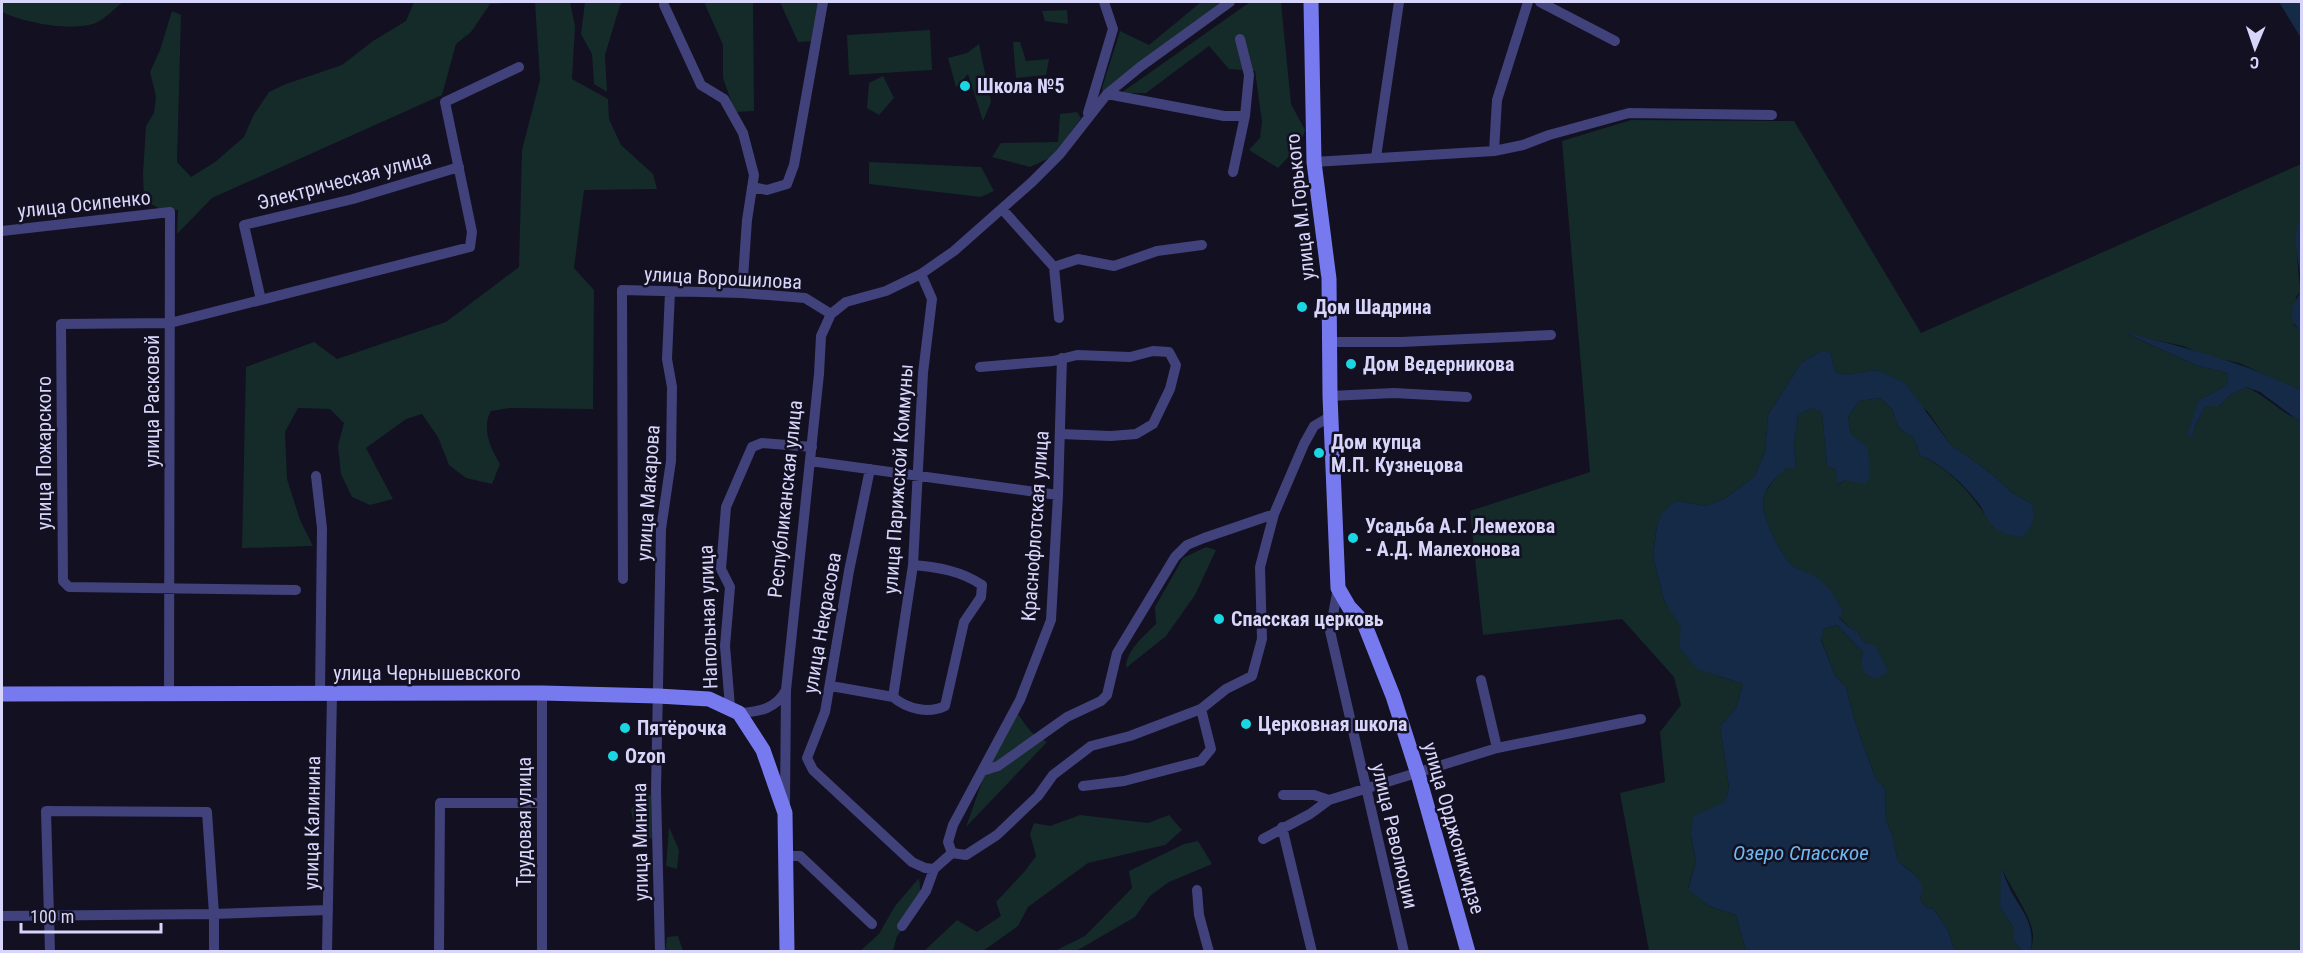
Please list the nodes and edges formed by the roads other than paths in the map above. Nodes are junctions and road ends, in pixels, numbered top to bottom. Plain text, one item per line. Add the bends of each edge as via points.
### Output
1 (823, 2) edge
2 (1104, 2) edge
3 (1230, 2) edge
4 (1311, 2) edge
5 (1399, 2) edge
6 (1528, 2) edge
7 (1540, 2) edge
8 (664, 5) dead end
9 (1240, 39) dead end
10 (1615, 41) dead end
11 (519, 67) dead end
12 (1107, 94) junction
13 (1772, 115) dead end
14 (1245, 116) junction
15 (1087, 117) junction
16 (1494, 151) junction
17 (1376, 157) junction
18 (1314, 162) junction
19 (459, 167) junction
20 (1233, 172) dead end
21 (752, 187) junction
22 (1002, 209) junction
23 (170, 212) joint
24 (2, 231) edge
25 (1202, 245) dead end
26 (1054, 267) junction
27 (921, 274) junction
28 (622, 290) joint
29 (670, 292) junction
30 (742, 293) junction
31 (261, 300) junction
32 (831, 314) junction
33 (1059, 318) dead end
34 (170, 323) junction
35 (1551, 335) dead end
36 (1330, 342) junction
37 (1062, 358) junction
38 (980, 368) dead end
39 (1330, 396) junction
40 (1467, 397) dead end
41 (1331, 416) junction
42 (1059, 435) junction
43 (812, 447) junction
44 (810, 461) junction
45 (870, 469) junction
46 (919, 476) junction
47 (316, 477) dead end
48 (1058, 495) junction
49 (1274, 514) junction
50 (913, 565) junction
51 (623, 579) dead end
52 (1338, 588) junction
53 (170, 590) junction
54 (296, 590) dead end
55 (1481, 680) dead end
56 (831, 686) junction
57 (786, 690) junction
58 (542, 693) junction
59 (2, 694) edge
60 (326, 694) junction
61 (169, 695) junction
62 (658, 696) junction
63 (893, 698) junction
64 (735, 710) junction
65 (1201, 710) junction
66 (1641, 719) dead end
67 (1497, 748) junction
68 (784, 758) junction
69 (807, 758) junction
70 (982, 771) junction
71 (1418, 774) junction
72 (1083, 786) dead end
73 (1366, 790) junction
74 (1283, 795) dead end
75 (1329, 800) junction
76 (542, 803) junction
77 (785, 813) junction
78 (1282, 828) junction
79 (1263, 839) dead end
80 (952, 853) junction
81 (787, 856) junction
82 (934, 869) junction
83 (1197, 890) dead end
84 (328, 910) junction
85 (214, 914) junction
86 (2, 916) edge
87 (49, 916) junction
88 (872, 924) dead end
89 (902, 926) dead end
90 (50, 951) edge
91 (214, 951) edge
92 (327, 951) edge
93 (439, 951) edge
94 (542, 951) edge
95 (660, 951) edge
96 (787, 951) edge
97 (1209, 951) edge
98 (1312, 951) edge
99 (1404, 951) edge
100 (1468, 951) edge

1 - 21 street via 794,165 787,184 766,190
2 - 15 street via 1113,30
3 - 12 street
4 - 18 street, улица М.Горького
5 - 17 street
6 - 16 street via 1497,100
7 - 10 street
8 - 21 street via 701,85 724,99 743,133 754,175
9 - 14 street via 1249,75
11 - 19 street, Электрическая улица via 445,102
12 - 14 street via 1224,116
12 - 15 street
13 - 16 street via 1629,112
14 - 20 street
15 - 22 street via 1060,154
16 - 17 street
17 - 18 street
18 - 36 street, улица М.Горького via 1329,279
19 - 31 street, Электрическая улица via 472,232 470,247
19 - 31 street, Электрическая улица via 353,199 243,225
21 - 30 street
22 - 26 street
22 - 27 street
23 - 24 street, улица Осипенко
23 - 34 street, улица Расковой
25 - 26 street via 1157,251 1114,266 1078,259
26 - 33 street
27 - 32 street via 886,291 846,302
27 - 46 street, улица Парижской Коммуны via 932,299 923,373
28 - 29 street, улица Ворошилова
28 - 51 street, улица Макарова
29 - 30 street, улица Ворошилова
29 - 62 street, улица Макарова via 667,360 672,387 671,461 661,529
30 - 32 street, улица Ворошилова via 805,298
31 - 34 street, Электрическая улица
32 - 43 street, Республиканская улица via 821,336
34 - 53 street, улица Расковой
34 - 53 street, улица Пожарского via 61,324 61,336 63,581 69,587
35 - 36 street
36 - 39 street, улица М.Горького
37 - 38 street
37 - 42 street, Краснофлотская улица
37 - 42 street via 1130,357 1153,351 1169,352 1176,365 1153,424 1136,434
39 - 40 street via 1394,393
39 - 41 street, улица М.Горького
41 - 49 street via 1314,426
41 - 52 street, улица М.Горького
42 - 48 street, Краснофлотская улица
43 - 44 street, Республиканская улица
43 - 64 street, Напольная улица via 762,443 752,447 726,507 721,569 730,587 725,646
44 - 45 street
44 - 57 street, Республиканская улица
45 - 46 street
45 - 56 street, улица Некрасова
46 - 48 street
46 - 50 street, улица Парижской Коммуны
47 - 60 street, улица Калинина via 322,528
48 - 70 street, Краснофлотская улица via 1051,620 1020,700
49 - 65 street via 1260,567 1262,639 1252,676 1226,689
49 - 70 street via 1187,546 1175,557 1117,653 1107,694 1101,701 1067,717 998,766
50 - 63 street, улица Парижской Коммуны
50 - 63 street via 940,567 970,577 982,585 983,591 964,622 945,706 933,712 901,704
52 - 71 street, улица Орджоникидзе via 1348,607 1364,623 1394,696
52 - 73 street, улица Революции via 1330,631
53 - 54 street
53 - 61 street, улица Расковой
55 - 67 street
56 - 63 street
56 - 69 street, улица Некрасова
57 - 64 street via 772,706 757,712
57 - 68 street, Республиканская улица
58 - 60 street, улица Чернышевского
58 - 62 street, улица Чернышевского
58 - 76 street, Трудовая улица
59 - 61 street, улица Чернышевского
60 - 61 street, улица Чернышевского
60 - 84 street, улица Калинина
62 - 64 street, улица Чернышевского via 709,699
62 - 95 street, улица Минина
64 - 77 street via 763,750
65 - 72 street via 1211,749 1201,761 1124,781
65 - 80 street via 1091,746 1053,775 1038,796 998,835 966,855
66 - 67 street
67 - 71 street
68 - 69 street
68 - 77 street, Республиканская улица
69 - 82 street via 813,770 912,862
70 - 80 street, Краснофлотская улица via 953,825 948,842
71 - 73 street
71 - 100 street, улица Орджоникидзе
73 - 75 street
73 - 99 street, улица Революции
74 - 75 street via 1314,795
75 - 78 street
76 - 93 street via 440,803
76 - 94 street, Трудовая улица
77 - 81 street
78 - 79 street
78 - 98 street
80 - 82 street
81 - 88 street via 800,856
81 - 96 street
82 - 89 street via 926,891
83 - 97 street
84 - 85 street
84 - 92 street, улица Калинина
85 - 87 street
85 - 87 street via 207,812 46,811
85 - 91 street
86 - 87 street
87 - 90 street

